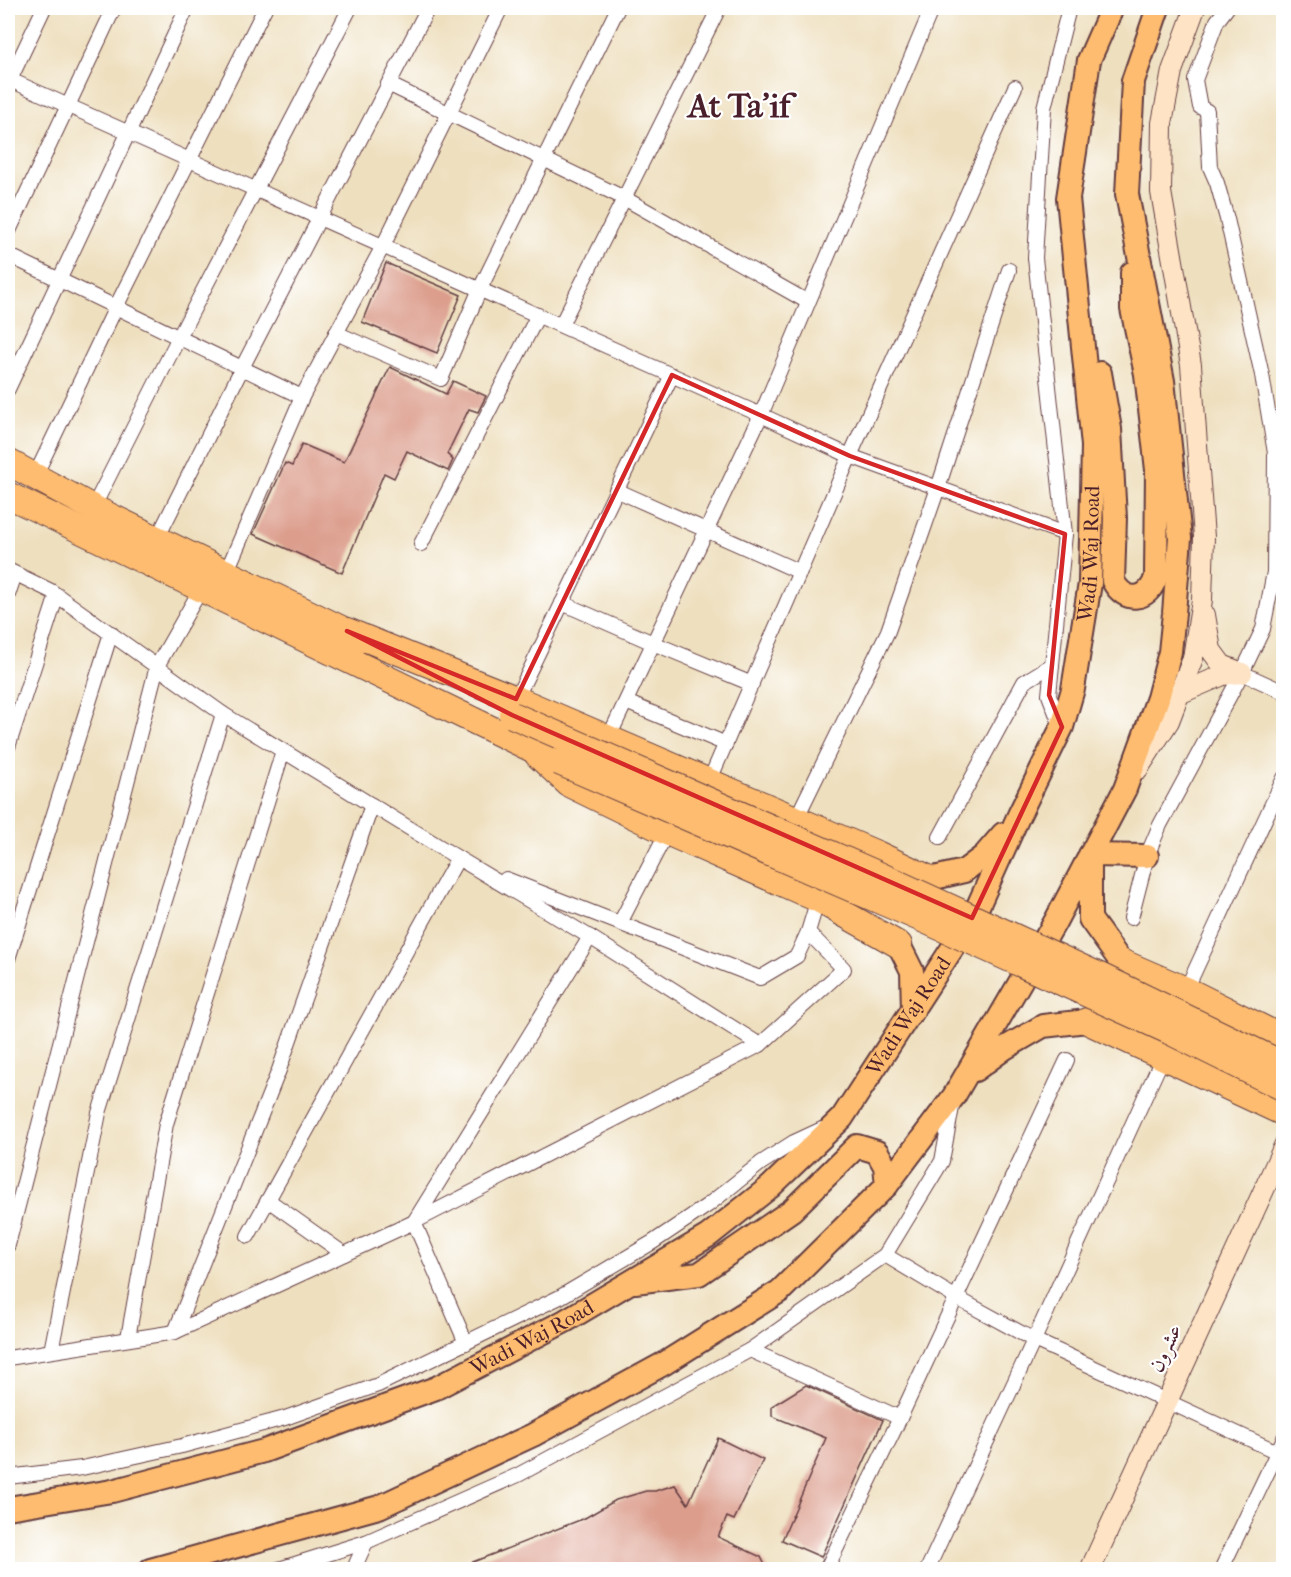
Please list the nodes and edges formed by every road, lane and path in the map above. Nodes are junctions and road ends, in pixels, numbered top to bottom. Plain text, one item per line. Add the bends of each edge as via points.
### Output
1 (44, 8) edge
2 (114, 8) edge
3 (187, 8) edge
4 (265, 8) edge
5 (350, 8) edge
6 (428, 8) edge
7 (501, 8) edge
8 (618, 8) edge
9 (719, 8) edge
10 (932, 8) edge
11 (1069, 8) edge
12 (1112, 8) edge
13 (1158, 8) edge
14 (1194, 8) edge
15 (1227, 8) edge
16 (8, 81) edge
17 (388, 84) junction
18 (1015, 87) dead end
19 (68, 105) junction
20 (448, 113) junction
21 (129, 133) junction
22 (544, 159) junction
23 (190, 160) junction
24 (256, 189) junction
25 (624, 198) junction
26 (1131, 216) junction
27 (320, 218) junction
28 (8, 233) edge
29 (383, 246) junction
30 (8, 255) edge
31 (1009, 270) dead end
32 (58, 280) junction
33 (480, 289) junction
34 (808, 302) junction
35 (116, 307) junction
36 (538, 315) junction
37 (561, 325) junction
38 (1082, 330) junction
39 (336, 333) junction
40 (179, 337) junction
41 (242, 368) junction
42 (672, 375) junction
43 (8, 389) edge
44 (302, 397) junction
45 (761, 415) junction
46 (850, 456) junction
47 (8, 462) edge
48 (35, 476) junction
49 (938, 488) junction
50 (616, 490) junction
51 (8, 495) edge
52 (93, 508) junction
53 (707, 530) junction
54 (1065, 534) junction
55 (157, 539) junction
56 (421, 544) dead end
57 (11, 572) edge
58 (800, 572) junction
59 (226, 573) junction
60 (201, 589) junction
61 (8, 595) edge
62 (57, 595) junction
63 (1202, 600) junction
64 (562, 603) junction
65 (111, 633) junction
66 (653, 643) junction
67 (1052, 665) junction
68 (157, 666) junction
69 (1242, 673) junction
70 (752, 684) junction
71 (1284, 692) edge
72 (1179, 694) junction
73 (626, 702) junction
74 (514, 707) junction
75 (223, 714) junction
76 (1062, 728) junction
77 (608, 739) junction
78 (726, 744) junction
79 (8, 747) edge
80 (531, 748) junction
81 (283, 751) junction
82 (1284, 778) edge
83 (709, 782) junction
84 (1125, 789) junction
85 (372, 805) junction
86 (1019, 815) junction
87 (796, 819) junction
88 (667, 832) junction
89 (940, 837) dead end
90 (1090, 855) junction
91 (1147, 856) junction
92 (463, 862) junction
93 (930, 879) joint
94 (818, 899) junction
95 (1131, 918) dead end
96 (620, 923) junction
97 (808, 932) junction
98 (590, 937) junction
99 (899, 945) joint
100 (8, 959) edge
101 (1121, 962) joint
102 (1186, 990) junction
103 (913, 1011) junction
104 (1087, 1021) joint
105 (1284, 1038) edge
106 (760, 1045) junction
107 (1163, 1057) junction
108 (1067, 1060) dead end
109 (1284, 1065) edge
110 (966, 1076) junction
111 (1284, 1088) edge
112 (954, 1096) junction
113 (1284, 1113) edge
114 (842, 1118) junction
115 (1284, 1146) edge
116 (887, 1185) junction
117 (268, 1200) junction
118 (414, 1222) junction
119 (248, 1236) dead end
120 (8, 1245) edge
121 (344, 1254) junction
122 (885, 1255) junction
123 (627, 1283) junction
124 (955, 1297) junction
125 (175, 1332) junction
126 (128, 1338) junction
127 (1034, 1340) junction
128 (466, 1343) junction
129 (750, 1350) junction
130 (51, 1351) junction
131 (8, 1358) edge
132 (1167, 1401) junction
133 (900, 1418) junction
134 (1284, 1438) edge
135 (1280, 1453) edge
136 (8, 1477) edge
137 (14, 1509) edge
138 (366, 1542) junction
139 (150, 1569) edge
140 (276, 1569) edge
141 (356, 1569) edge
142 (826, 1569) edge
143 (927, 1569) edge
144 (1090, 1569) edge
145 (1221, 1569) edge

1 - 16 street
2 - 19 street
3 - 21 street
4 - 23 street
5 - 24 street
6 - 17 street
7 - 20 street
8 - 22 street
9 - 25 street
10 - 34 street
11 - 54 street via 1044,108 1035,258
12 - 38 main road, Wadi Waj Road via 1089,60 1068,198
13 - 26 main road via 1133,81 1127,194
14 - 63 street via 1172,71 1162,123 1161,192 1191,364 1204,537
15 - 69 street via 1217,21 1196,80 1200,107 1207,111 1210,167 1227,219 1275,453 1274,572 1263,629
16 - 19 street
17 - 20 street
17 - 27 street
18 - 46 street
19 - 21 street
19 - 28 street
20 - 22 street
20 - 29 street
21 - 23 street
21 - 32 street
22 - 25 street
22 - 33 street
23 - 24 street
23 - 35 street
24 - 27 street
24 - 40 street
25 - 34 street
25 - 37 street
26 - 38 main road via 1132,309 1146,374 1157,470 1156,577 1150,591 1137,597 1122,593 1113,581 1115,518 1110,429 1099,367
26 - 84 main road via 1163,381 1180,538 1170,652
27 - 29 street
27 - 41 street
29 - 33 street
29 - 39 street
30 - 32 street
31 - 49 street
32 - 35 street
32 - 43 street
33 - 36 street
33 - 39 street via 441,379
34 - 45 street
35 - 40 street
35 - 48 street
36 - 37 street
36 - 56 street
37 - 42 street
38 - 76 main road, Wadi Waj Road via 1094,446 1090,584 1073,689
39 - 44 street
40 - 41 street
40 - 52 street
41 - 44 street
41 - 55 street
42 - 45 street
42 - 50 street
44 - 59 street
45 - 46 street
45 - 53 street
46 - 49 street
46 - 58 street
47 - 48 highway
48 - 52 highway
49 - 54 street
49 - 87 street via 888,631
50 - 53 street
50 - 64 street
51 - 60 highway
52 - 55 highway
53 - 58 street
53 - 66 street
54 - 67 street
55 - 59 highway
57 - 61 street
57 - 62 street
58 - 70 street
59 - 74 highway
60 - 68 street
60 - 80 highway
62 - 65 street
62 - 79 street
63 - 69 street via 1210,650 1222,665
63 - 72 street via 1193,658
64 - 66 street
64 - 74 street
65 - 68 street
65 - 100 street
66 - 70 street
66 - 73 street
67 - 76 street via 1049,695
67 - 89 street via 1024,682
68 - 75 street
68 - 120 street
69 - 71 street
69 - 72 street via 1223,675
69 - 91 street
70 - 78 street
72 - 84 street via 1169,721
73 - 77 street
73 - 78 street
74 - 77 highway
74 - 109 highway, bridge via 1102,977
75 - 81 street
75 - 130 street via 99,1113
76 - 86 main road, Wadi Waj Road
77 - 83 highway
78 - 83 street
80 - 88 highway via 568,784
80 - 111 highway, bridge via 929,922
81 - 85 street
81 - 126 street via 166,1124
82 - 102 street
83 - 87 highway
84 - 90 main road
85 - 92 street
85 - 125 street via 279,1070
86 - 93 main road via 984,856 964,871
86 - 103 main road, Wadi Waj Road via 974,915
87 - 93 highway
88 - 94 highway
88 - 96 street
90 - 91 main road
90 - 101 main road via 1090,919
90 - 110 main road
91 - 95 street
92 - 96 street
92 - 98 street
92 - 117 street
94 - 97 street
94 - 99 highway
96 - 97 street via 760,978 797,956
97 - 106 street via 844,969
98 - 106 street
98 - 118 street
99 - 103 main road via 912,971
101 - 102 highway
102 - 105 highway
103 - 114 main road, Wadi Waj Road
104 - 107 highway
104 - 110 main road via 1043,1026
106 - 118 street
107 - 113 highway
107 - 127 street
108 - 124 street
110 - 112 main road
112 - 116 main road
112 - 122 street via 942,1161
114 - 123 main road, Wadi Waj Road via 770,1187 708,1236
114 - 128 street via 794,1142 653,1242 560,1297
115 - 132 street, عشرون
116 - 123 main road via 885,1166 877,1152 857,1146 792,1210 699,1274
116 - 139 main road via 780,1291 665,1363 533,1435 379,1507
117 - 119 street
117 - 121 street
118 - 121 street
118 - 128 street
121 - 125 street
122 - 124 street
122 - 129 street
123 - 137 main road, Wadi Waj Road via 565,1321 436,1388 296,1440 112,1491
124 - 127 street
124 - 133 street
125 - 126 street
126 - 130 street
127 - 132 street
127 - 143 street
128 - 136 street via 378,1384 285,1418 82,1468
129 - 133 street
129 - 138 street via 518,1475
130 - 131 street
132 - 135 street
132 - 144 street, عشرون
133 - 142 street
134 - 135 street
135 - 145 street
138 - 140 street
138 - 141 street

